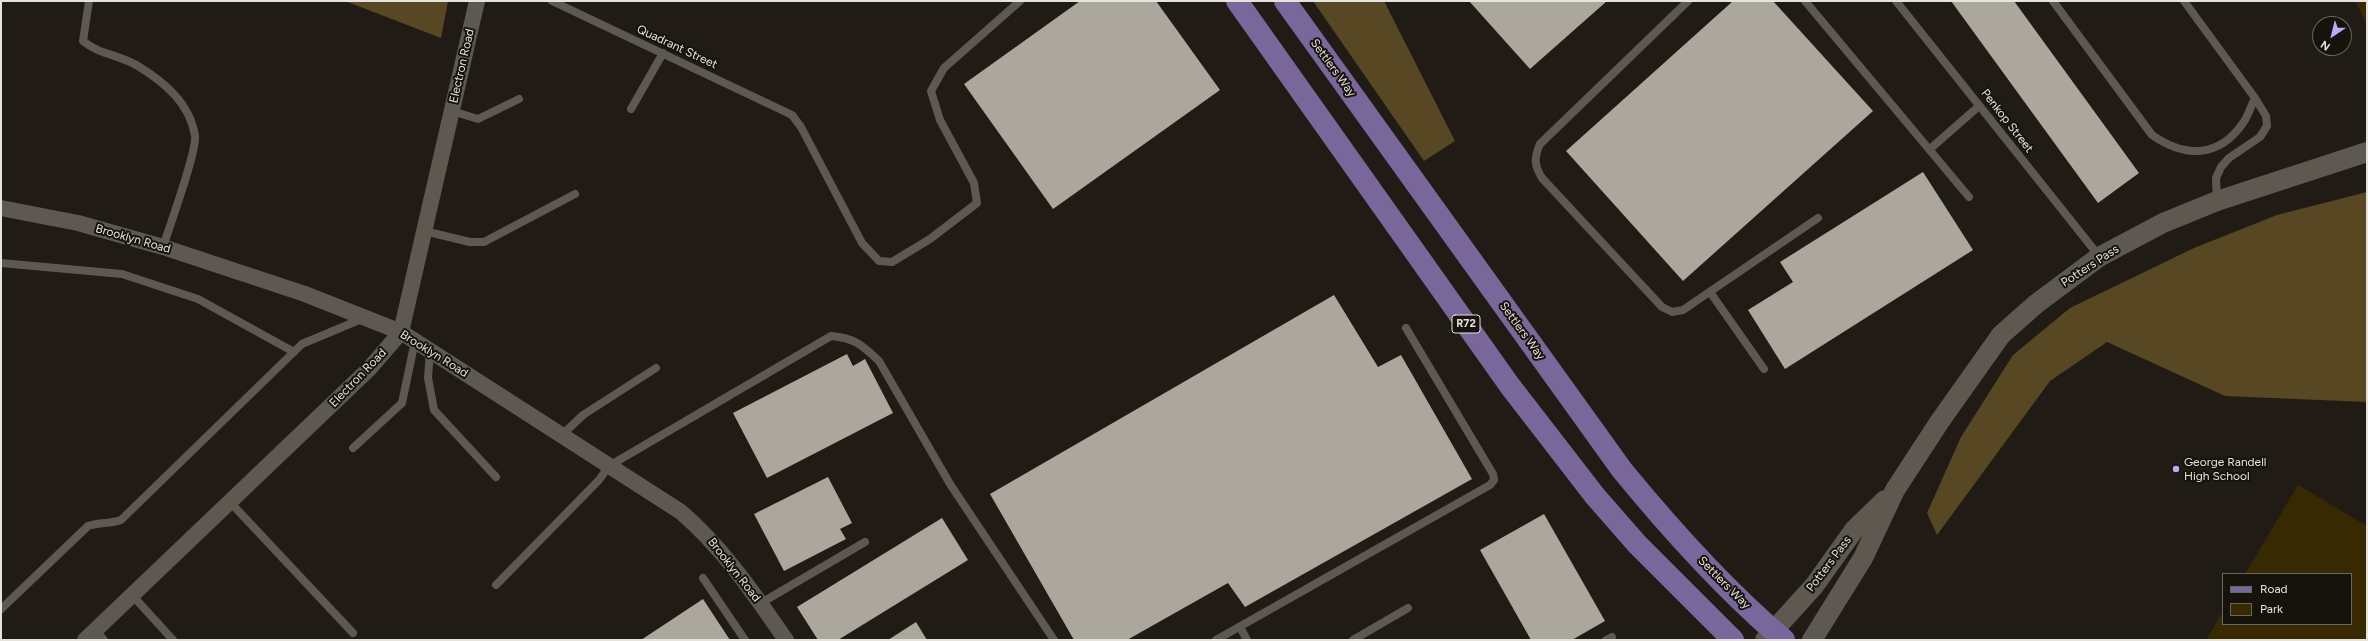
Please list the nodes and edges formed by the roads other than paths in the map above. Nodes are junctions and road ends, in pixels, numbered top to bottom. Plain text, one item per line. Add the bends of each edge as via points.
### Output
1 (89, 1) edge
2 (477, 1) edge
3 (552, 1) edge
4 (1020, 1) edge
5 (1237, 1) edge
6 (1285, 1) edge
7 (1688, 1) edge
8 (1805, 1) edge
9 (1896, 1) edge
10 (2053, 1) edge
11 (2184, 1) edge
12 (662, 53) junction
13 (519, 98) dead end
14 (2255, 98) junction
15 (1979, 106) junction
16 (631, 109) dead end
17 (452, 111) junction
18 (1930, 149) junction
19 (2367, 152) edge
20 (575, 194) dead end
21 (1969, 197) dead end
22 (2217, 201) junction
23 (1, 208) edge
24 (1818, 218) dead end
25 (424, 231) junction
26 (163, 247) junction
27 (2099, 257) junction
28 (1, 264) edge
29 (1710, 292) junction
30 (365, 318) junction
31 (1406, 328) dead end
32 (401, 332) junction
33 (415, 341) junction
34 (430, 350) junction
35 (294, 352) junction
36 (656, 368) dead end
37 (1764, 369) dead end
38 (562, 435) junction
39 (353, 448) dead end
40 (609, 466) junction
41 (496, 477) dead end
42 (1894, 490) junction
43 (230, 502) junction
44 (865, 542) dead end
45 (1638, 544) junction
46 (703, 578) dead end
47 (496, 585) dead end
48 (132, 595) junction
49 (761, 604) junction
50 (1408, 608) dead end
51 (1, 609) edge
52 (1240, 627) junction
53 (353, 633) dead end
54 (95, 637) edge
55 (1774, 637) edge
56 (174, 640) edge
57 (746, 640) edge
58 (786, 640) edge
59 (1054, 640) edge
60 (1216, 640) edge
61 (1247, 640) edge
62 (1353, 640) edge
63 (1711, 640) edge
64 (1733, 640) edge
65 (1812, 640) edge

1 - 26 lane via 83,41 91,48 123,57 156,77 179,99 192,125 195,138 191,158
2 - 17 street, Electron Road
3 - 12 lane, Quadrant Street
4 - 12 lane, Quadrant Street via 944,68 931,91 940,120 974,183 977,203 930,239 892,262 879,261 862,243 792,114
5 - 45 main road, R72 via 1510,386 1595,496
6 - 55 main road, Settlers Way via 1622,470 1664,521
7 - 29 lane via 1540,144 1535,155 1535,167 1542,178 1662,307 1672,312 1682,310
8 - 18 lane
9 - 15 lane, Penkop Street
10 - 14 lane via 2152,135 2166,144 2185,151 2202,152 2220,145 2244,122
11 - 14 lane
12 - 16 lane
13 - 17 lane via 478,119
14 - 22 lane via 2266,116 2267,126 2260,137 2229,158 2221,168 2216,178
15 - 18 lane
15 - 27 lane, Penkop Street
17 - 25 street, Electron Road
18 - 21 lane
19 - 22 street, Potters Pass
20 - 25 lane via 484,242 470,242
22 - 27 street, Potters Pass via 2163,223
23 - 26 street, Brooklyn Road via 78,223
24 - 29 lane
25 - 32 street, Electron Road
26 - 30 street, Brooklyn Road via 305,294
27 - 42 street, Potters Pass via 2065,281 2001,335
28 - 35 lane via 122,274 198,299
29 - 37 lane
30 - 32 street, Brooklyn Road
30 - 35 lane via 302,344
31 - 52 lane via 1493,474 1494,480 1483,489
32 - 33 street, Brooklyn Road
32 - 43 street, Electron Road via 369,369
33 - 34 street, Brooklyn Road
33 - 39 lane via 402,403
34 - 38 street, Brooklyn Road
34 - 41 lane via 428,378 434,410
35 - 51 lane via 121,520 88,526
36 - 38 lane via 583,415
38 - 40 street, Brooklyn Road
40 - 47 lane via 600,480
40 - 49 street, Brooklyn Road via 681,512 702,530 738,570
40 - 59 lane via 831,336 849,338 863,346 879,361 950,484
42 - 55 street, Potters Pass via 1854,530
42 - 65 street, Potters Pass via 1863,558
43 - 48 street, Electron Road
43 - 53 lane
44 - 49 lane
45 - 63 main road via 1701,621
45 - 64 main road, R72
46 - 57 lane
48 - 54 street, Electron Road
48 - 56 lane
49 - 58 street, Brooklyn Road
50 - 62 lane
52 - 60 lane
52 - 61 lane

